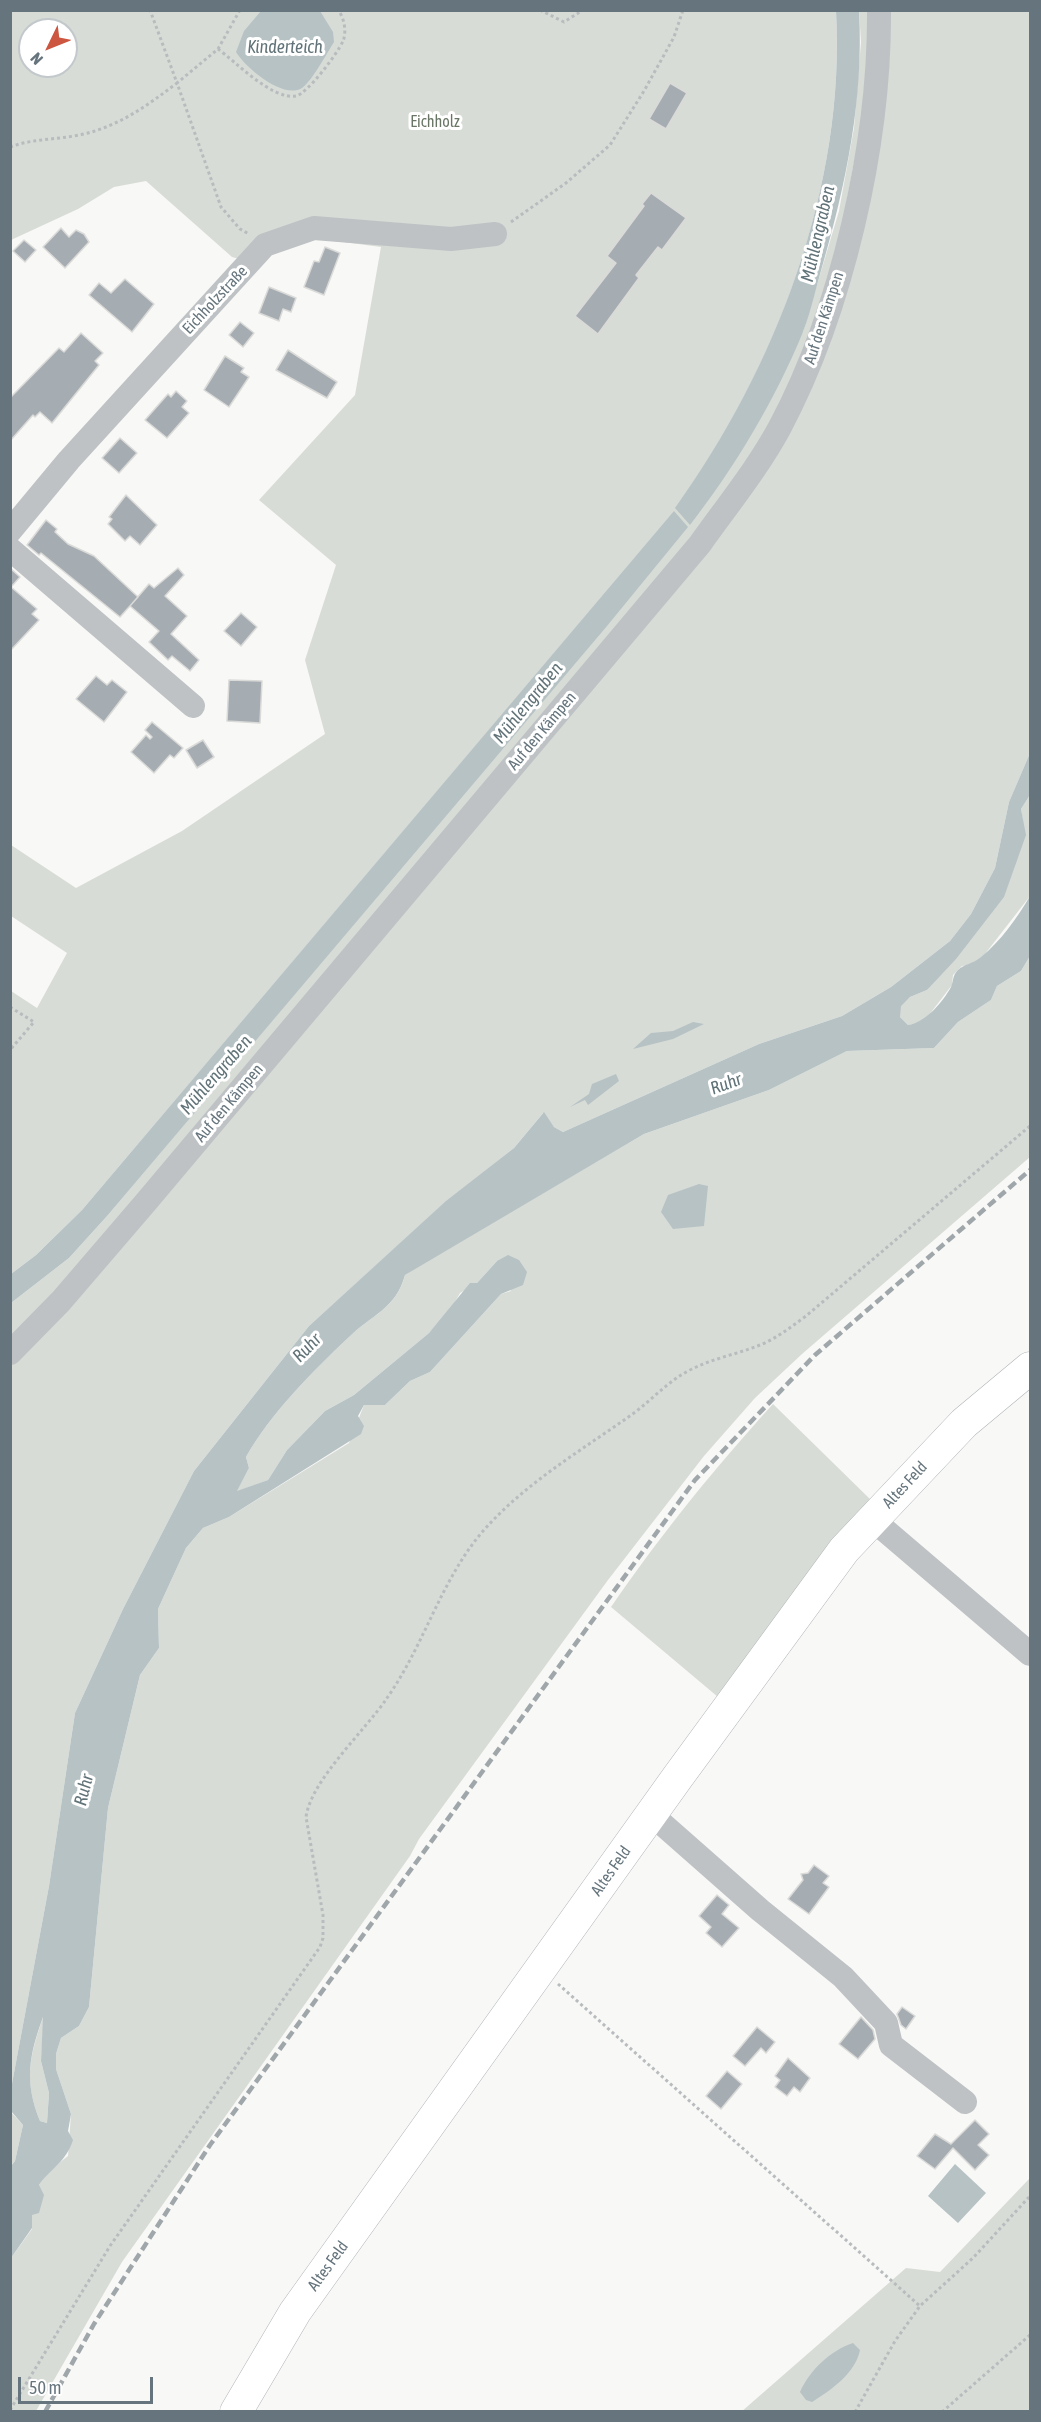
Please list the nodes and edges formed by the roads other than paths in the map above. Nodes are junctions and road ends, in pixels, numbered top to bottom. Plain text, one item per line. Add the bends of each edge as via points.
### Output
1 (879, 10) edge
2 (495, 234) road end
3 (10, 531) edge
4 (10, 549) edge
5 (193, 706) dead end
6 (10, 1353) edge
7 (1030, 1368) edge
8 (873, 1520) junction
9 (1030, 1654) edge
10 (651, 1814) junction
11 (965, 2102) dead end
12 (236, 2412) edge

1 - 6 street, Auf den Kämpen via 880,47 862,192 816,351 779,429 700,544 147,1202
2 - 3 street, Eichholzstraße via 452,239 314,228 265,245 69,460
4 - 5 street
7 - 8 main road, Altes Feld via 964,1422
8 - 9 street
8 - 10 main road, Altes Feld via 844,1550
10 - 11 street via 843,1977 886,2023 891,2045
10 - 12 main road, Altes Feld via 295,2312

